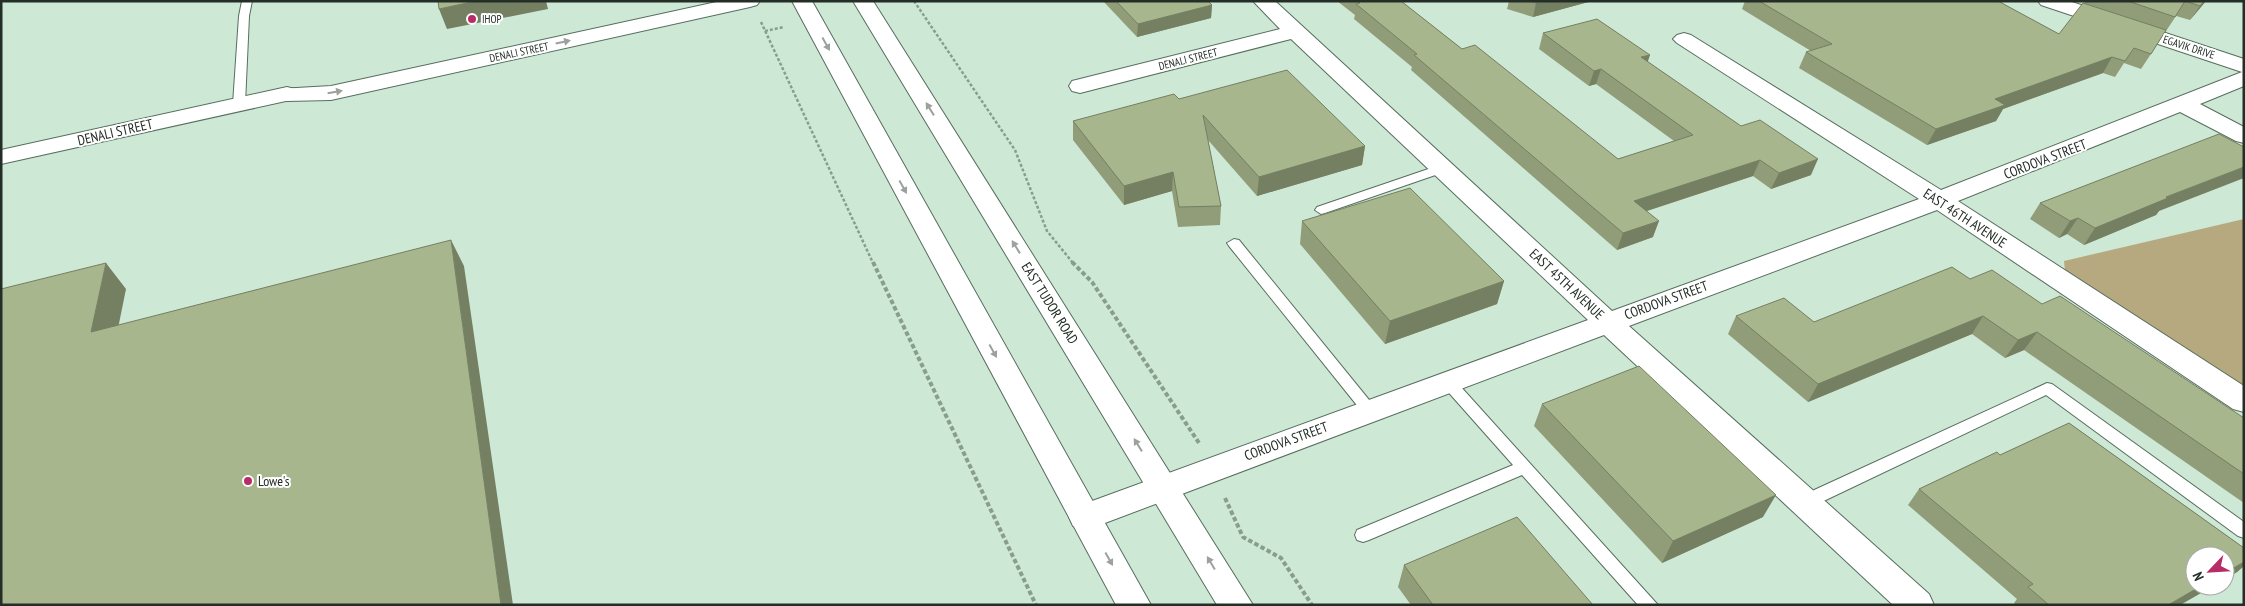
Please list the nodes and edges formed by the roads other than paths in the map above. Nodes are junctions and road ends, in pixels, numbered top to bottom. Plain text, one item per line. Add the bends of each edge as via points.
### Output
1 (247, 1) edge
2 (677, 1) edge
3 (750, 1) edge
4 (802, 1) edge
5 (863, 1) edge
6 (1263, 1) edge
7 (2048, 1) edge
8 (1296, 31) junction
9 (1684, 39) dead end
10 (2244, 66) edge
11 (2244, 78) edge
12 (1080, 86) dead end
13 (287, 94) junction
14 (239, 104) junction
15 (2183, 104) junction
16 (2244, 136) edge
17 (1, 157) edge
18 (1443, 168) junction
19 (1938, 200) junction
20 (1321, 210) dead end
21 (1234, 243) dead end
22 (1607, 322) junction
23 (1447, 381) junction
24 (2244, 401) edge
25 (1369, 410) junction
26 (1524, 467) junction
27 (1164, 486) junction
28 (1805, 502) junction
29 (1085, 517) junction
30 (2244, 531) edge
31 (1363, 535) dead end
32 (1134, 605) edge
33 (1236, 605) edge
34 (1649, 605) edge
35 (1917, 605) edge

1 - 14 lane
2 - 13 street, DENALI STREET via 331,76
13 -> 3 street, DENALI STREET via 331,93
4 -> 29 street
27 -> 5 street, EAST TUDOR ROAD
6 - 8 street, EAST 45TH AVENUE
7 - 10 street, EGAVIK DRIVE
8 - 12 street, DENALI STREET
8 - 18 street, EAST 45TH AVENUE
9 - 19 street, EAST 46TH AVENUE
11 - 15 street, CORDOVA STREET
13 - 14 street, DENALI STREET
14 - 17 street, DENALI STREET
15 - 16 street
15 - 19 street, CORDOVA STREET
18 - 20 lane
18 - 22 street, EAST 45TH AVENUE
19 - 22 street, CORDOVA STREET
19 - 24 street, EAST 46TH AVENUE
21 - 25 lane
22 - 23 street, CORDOVA STREET
22 - 28 street, EAST 45TH AVENUE
23 - 25 street, CORDOVA STREET
23 - 26 lane
25 - 27 street, CORDOVA STREET
26 - 31 lane
26 - 34 lane
27 - 29 street, CORDOVA STREET
33 -> 27 street, EAST TUDOR ROAD
28 - 30 lane via 2046,388
28 - 35 street, EAST 45TH AVENUE
29 -> 32 street

